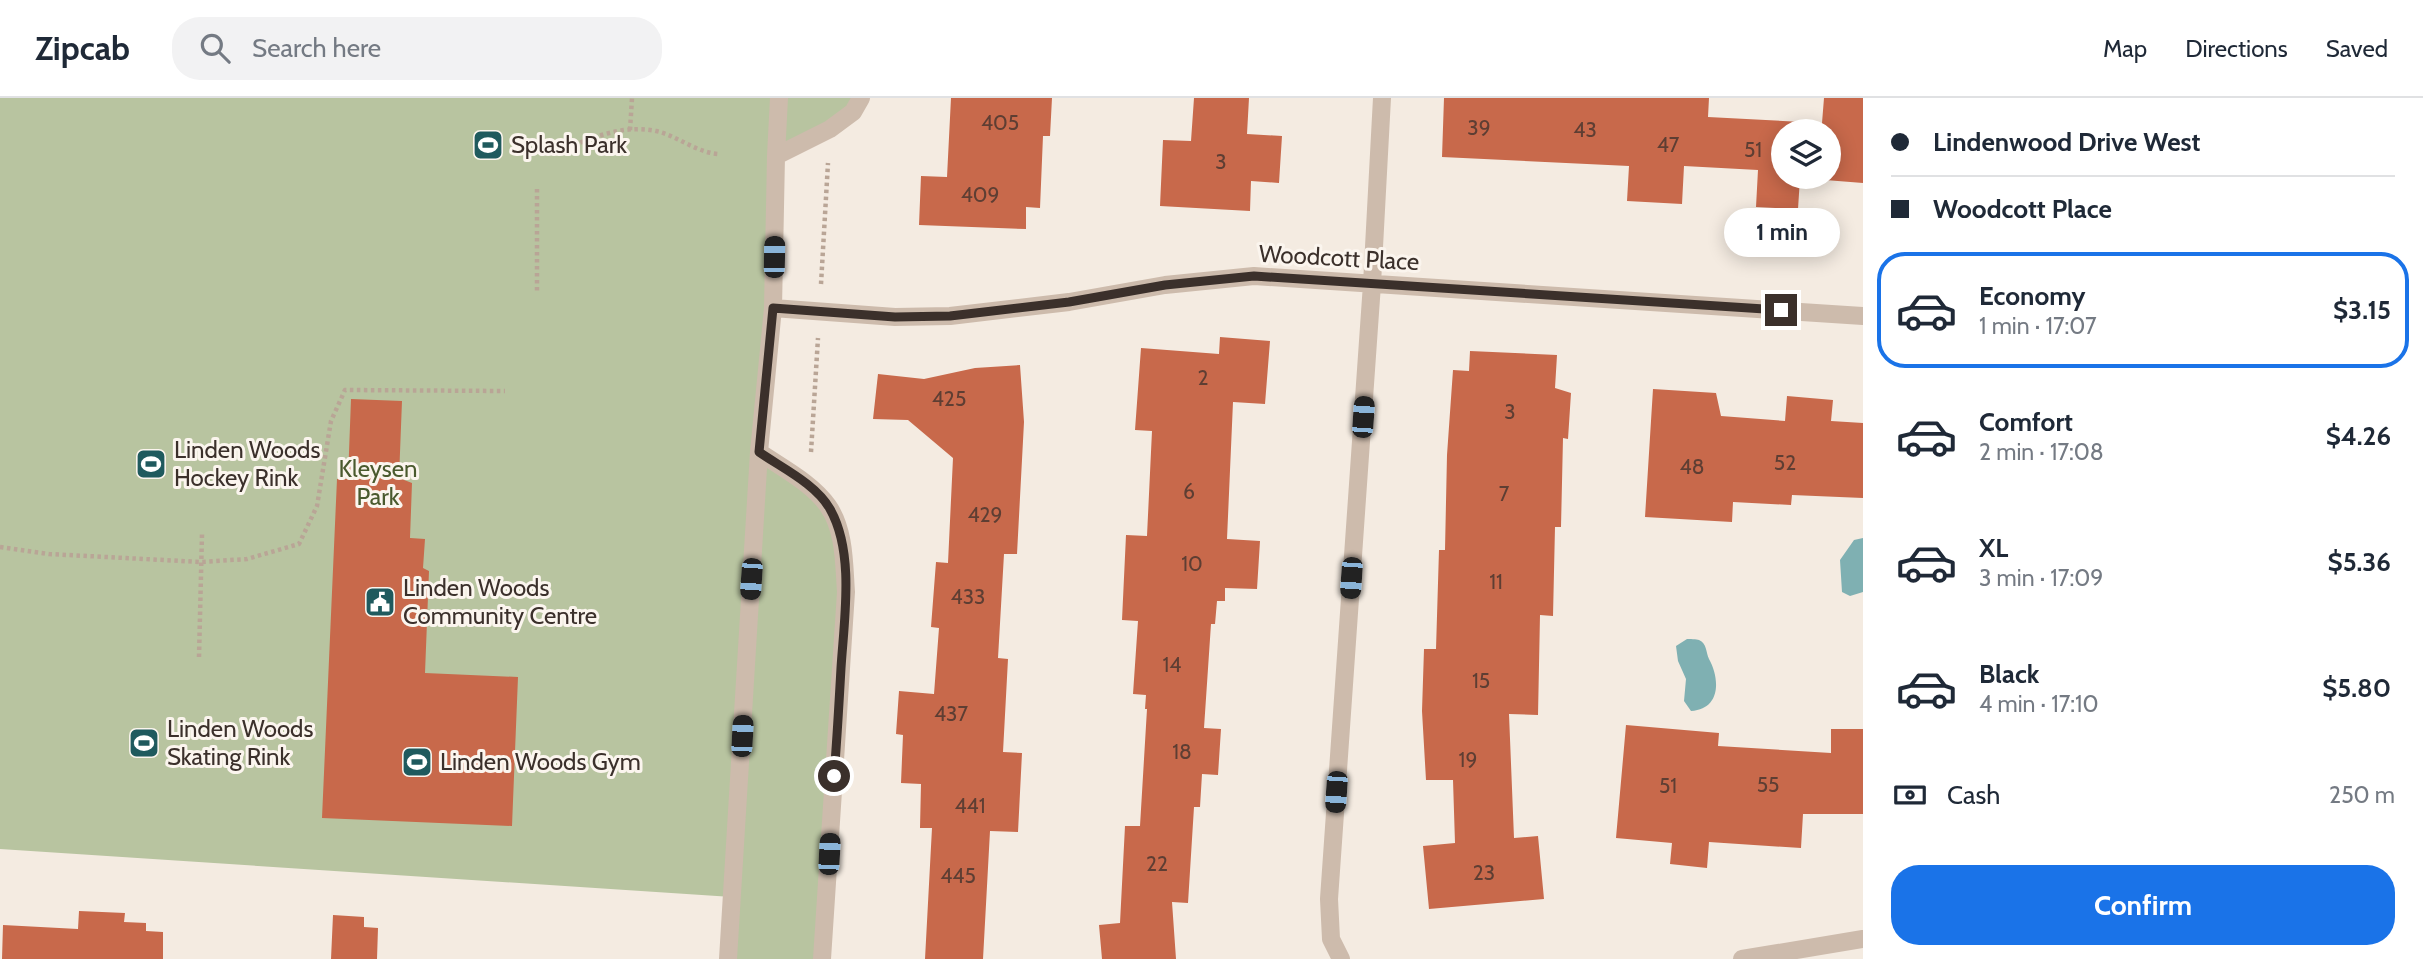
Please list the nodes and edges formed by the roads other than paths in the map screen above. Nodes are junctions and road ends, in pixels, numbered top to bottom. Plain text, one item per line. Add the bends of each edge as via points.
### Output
1 (779, 98) edge
2 (861, 98) edge
3 (1382, 98) edge
4 (776, 156) junction
5 (1372, 284) junction
6 (773, 308) junction
7 (1863, 316) edge
8 (759, 452) junction
9 (1863, 939) edge
10 (728, 959) edge
11 (822, 959) edge
12 (1342, 959) edge
13 (1741, 959) edge

1 - 4 street
2 - 4 street via 853,112 830,129
3 - 5 street
4 - 6 street
5 - 6 street, Woodcott Place via 1254,276 950,316
5 - 7 street, Woodcott Place
5 - 12 street via 1329,899 1331,939
6 - 8 street
8 - 10 street
8 - 11 street via 829,507 844,556 846,592
9 - 13 street

